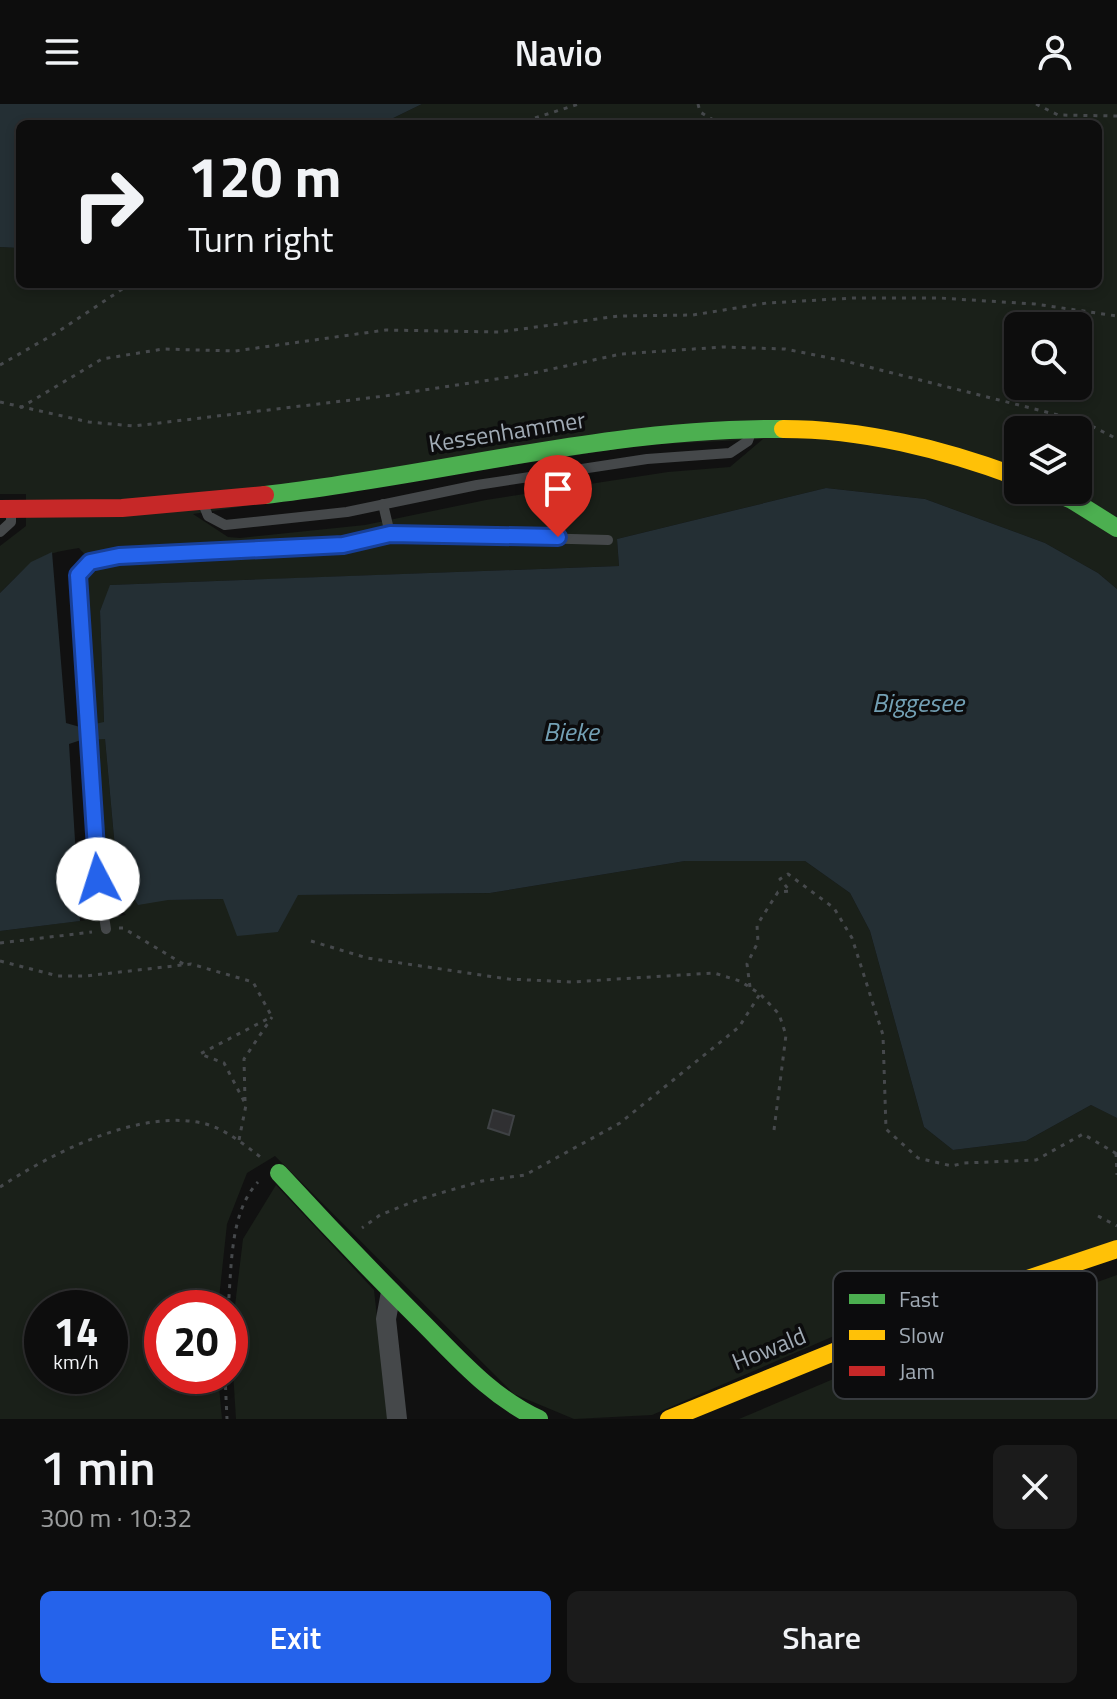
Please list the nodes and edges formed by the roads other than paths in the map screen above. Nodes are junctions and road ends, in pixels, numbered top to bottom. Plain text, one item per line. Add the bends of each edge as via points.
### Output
1 (752, 430) junction
2 (1004, 472) edge
3 (202, 500) junction
4 (383, 504) junction
5 (1078, 504) edge
6 (6, 510) edge
7 (1117, 528) edge
8 (0, 532) edge
9 (390, 534) junction
10 (608, 540) dead end
11 (106, 929) road end
12 (279, 1173) road end
13 (1117, 1249) edge
14 (1048, 1271) edge
15 (391, 1292) junction
16 (833, 1351) edge
17 (397, 1419) edge
18 (539, 1419) edge
19 (669, 1419) edge

1 - 2 main road, Kessenhammer via 877,437
1 - 3 main road, Kessenhammer via 678,431 327,488
1 - 4 lane via 748,441 730,453 647,459
3 - 4 lane via 208,516 225,525
3 - 6 main road, Kessenhammer
4 - 9 lane
5 - 7 main road
6 - 8 lane via 11,522
9 - 10 lane
9 - 11 lane via 343,545 119,556 90,562 78,575 98,879
12 - 15 main road
13 - 14 main road, Howald
15 - 17 street via 386,1319
15 - 18 main road via 485,1385
16 - 19 main road, Howald

